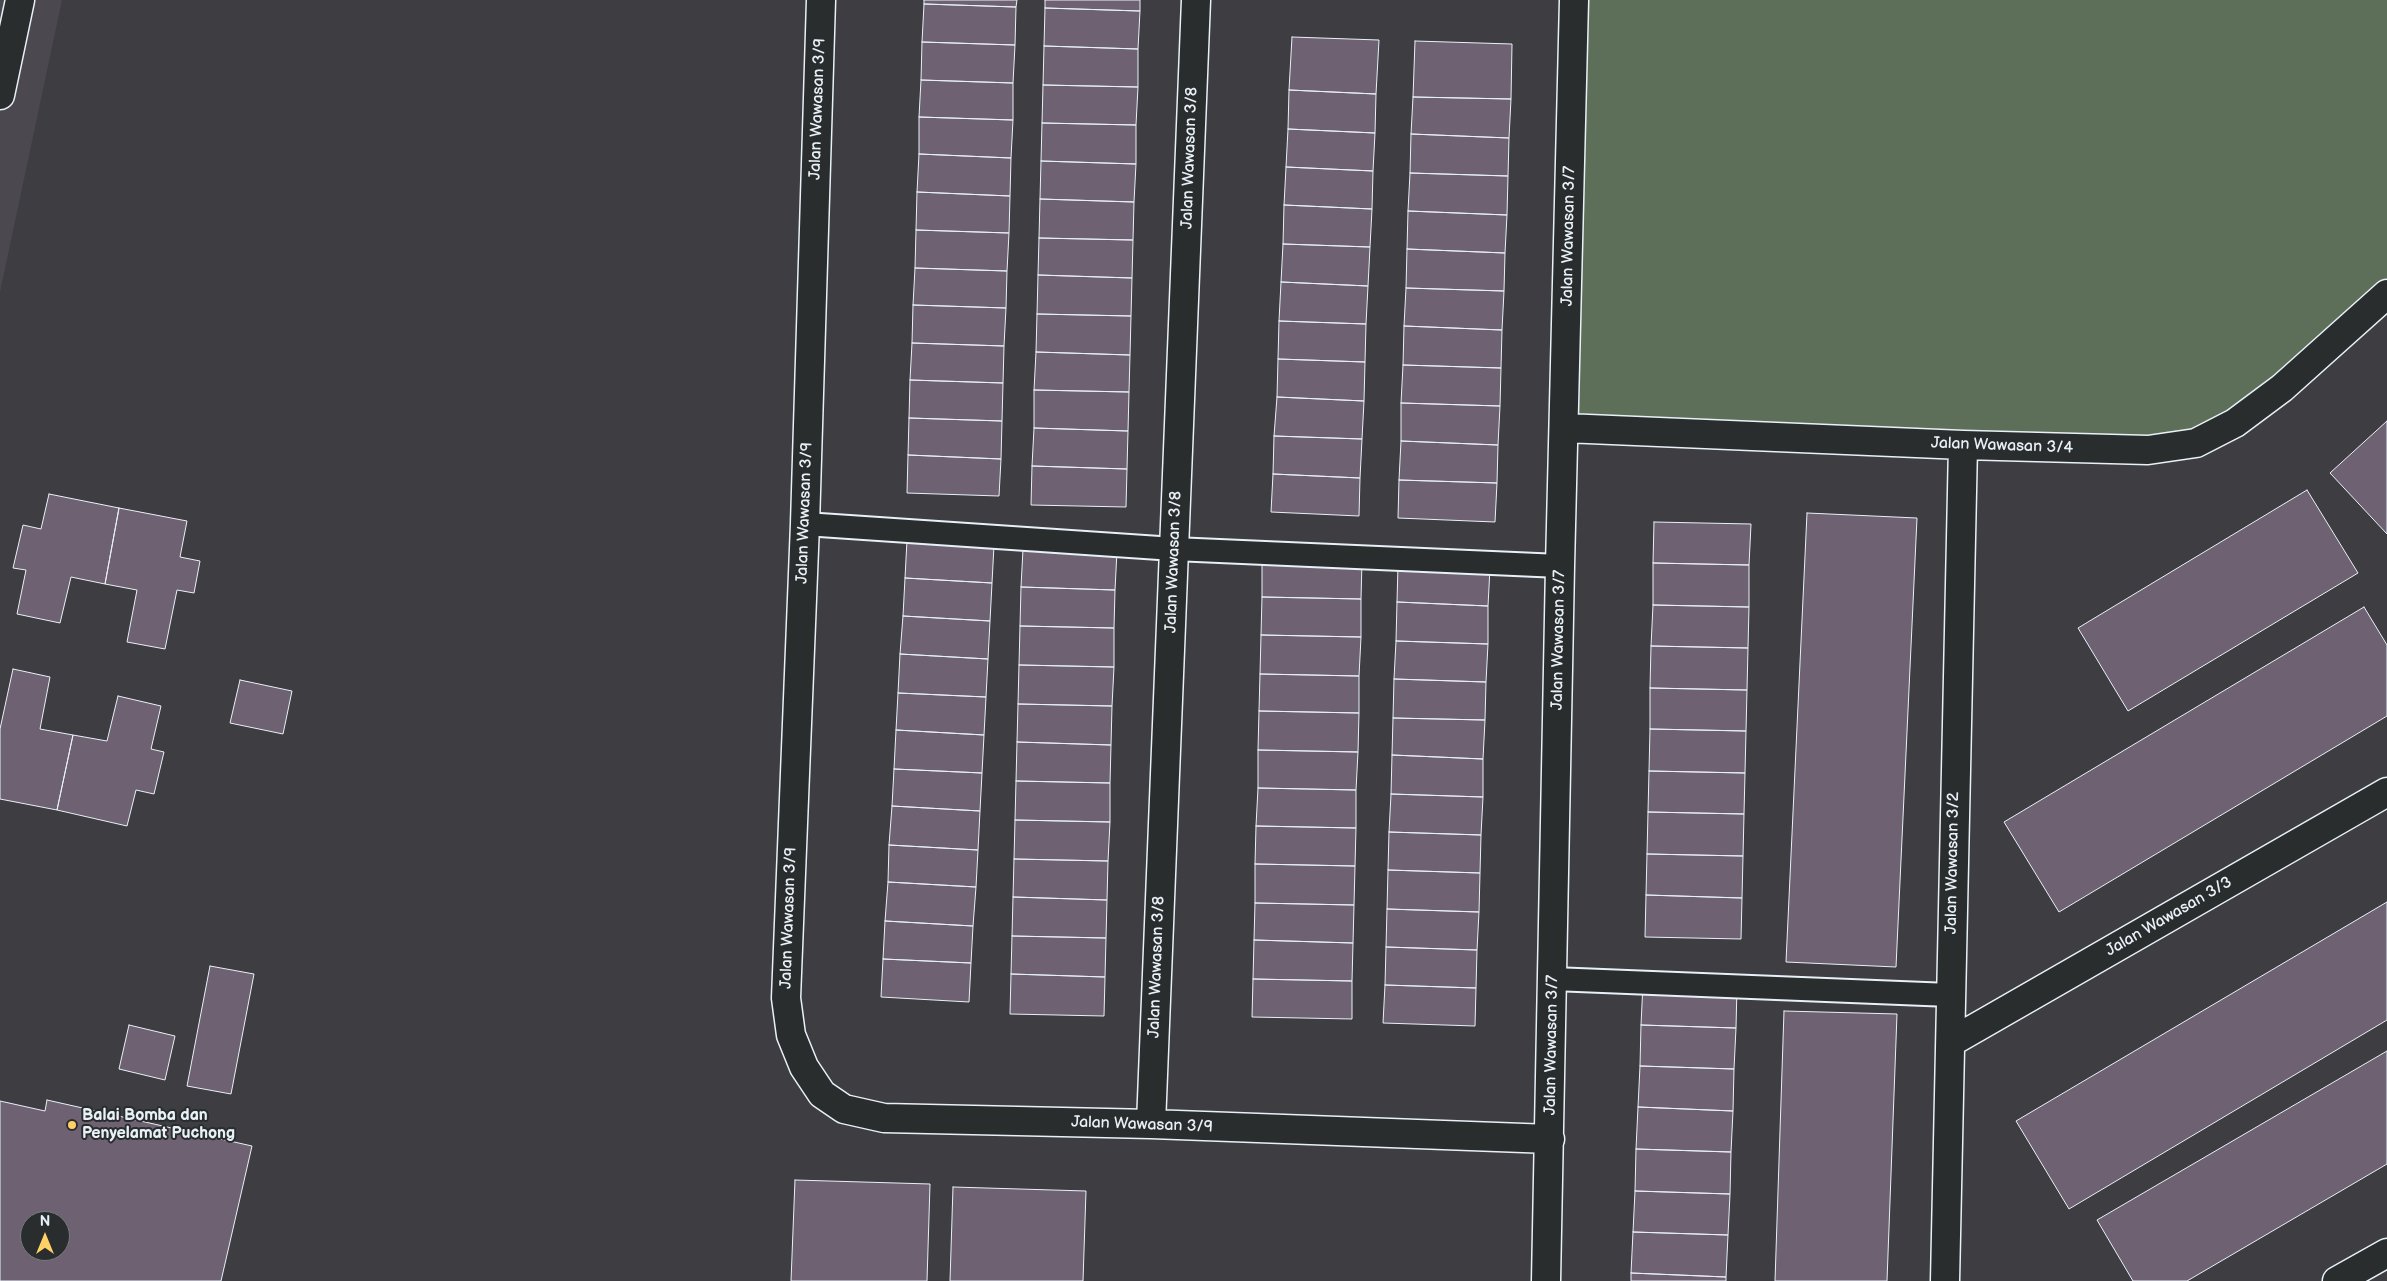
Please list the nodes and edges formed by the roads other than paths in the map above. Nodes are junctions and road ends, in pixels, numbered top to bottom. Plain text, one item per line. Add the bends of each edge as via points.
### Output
1 (20, 0) edge
2 (821, 0) edge
3 (1196, 0) edge
4 (1574, 0) edge
5 (0, 95) edge
6 (2387, 294) edge
7 (1565, 428) junction
8 (1963, 446) junction
9 (805, 524) junction
10 (1174, 549) junction
11 (1560, 566) junction
12 (2387, 792) edge
13 (1553, 979) junction
14 (1950, 995) junction
15 (1951, 1042) junction
16 (1151, 1124) junction
17 (1550, 1139) junction
18 (2387, 1253) edge
19 (1546, 1281) edge
20 (1945, 1281) edge
21 (2337, 1281) edge

1 - 5 street
2 - 9 street, Jalan Wawasan 3/9
3 - 10 street, Jalan Wawasan 3/8
4 - 7 street, Jalan Wawasan 3/7
6 - 8 street, Jalan Wawasan 3/4 via 2282,388 2235,423 2196,443 2148,450
7 - 8 street, Jalan Wawasan 3/4
7 - 11 street, Jalan Wawasan 3/7
8 - 14 street, Jalan Wawasan 3/2
9 - 10 lane
9 - 16 street, Jalan Wawasan 3/9 via 786,998 791,1035 804,1067 822,1094 844,1109 884,1118
10 - 11 lane
10 - 16 street, Jalan Wawasan 3/8
11 - 13 street, Jalan Wawasan 3/7
12 - 15 street, Jalan Wawasan 3/3
13 - 14 lane
13 - 17 street, Jalan Wawasan 3/7
14 - 15 street, Jalan Wawasan 3/2
15 - 20 street, Jalan Wawasan 3/2
16 - 17 street, Jalan Wawasan 3/9
17 - 19 street, Jalan Wawasan 3/7
18 - 21 street

